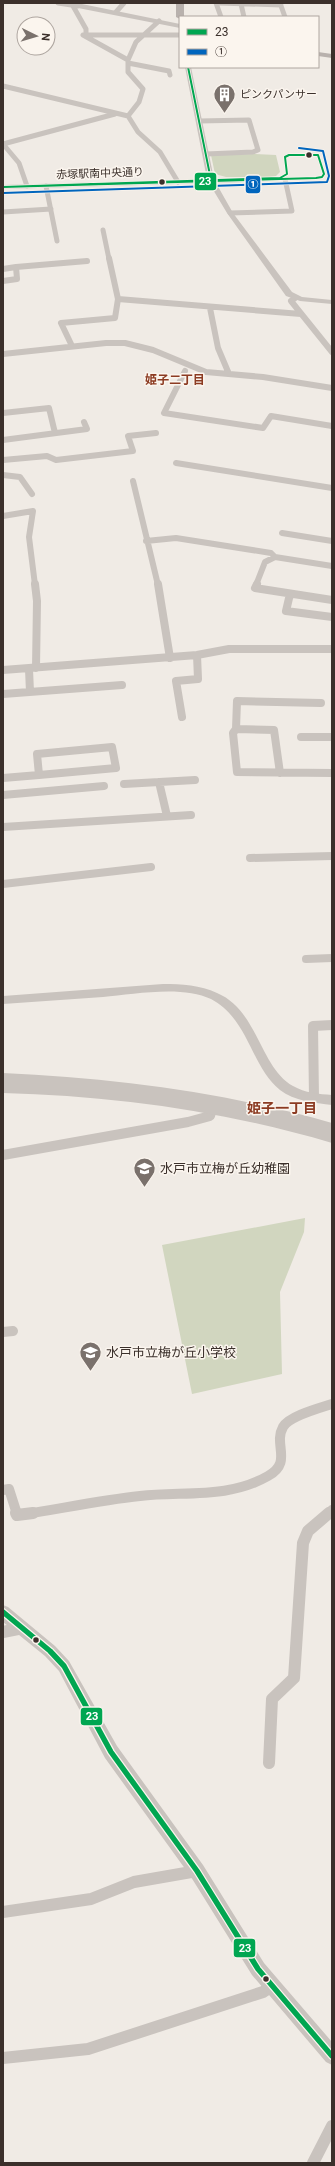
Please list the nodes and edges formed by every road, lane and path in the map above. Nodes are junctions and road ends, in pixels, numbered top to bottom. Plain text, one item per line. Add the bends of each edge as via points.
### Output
1 (58, 3) edge
2 (124, 3) edge
3 (180, 3) edge
4 (216, 3) edge
5 (220, 3) edge
6 (241, 4) edge
7 (280, 4) edge
8 (77, 5) edge
9 (116, 12) junction
10 (180, 16) edge
11 (221, 16) edge
12 (244, 16) edge
13 (285, 16) edge
14 (159, 21) junction
15 (179, 26) edge
16 (86, 34) junction
17 (179, 35) edge
18 (141, 36) junction
19 (319, 54) edge
20 (332, 56) edge
21 (128, 62) junction
22 (188, 68) edge
23 (170, 75) dead end
24 (3, 86) edge
25 (117, 114) junction
26 (128, 116) junction
27 (199, 121) junction
28 (3, 144) edge
29 (206, 154) junction
30 (269, 179) dead end
31 (286, 179) dead end
32 (211, 180) junction
33 (178, 182) junction
34 (27, 186) junction
35 (46, 186) junction
36 (3, 187) edge
37 (51, 209) junction
38 (3, 212) edge
39 (230, 213) junction
40 (103, 230) dead end
41 (57, 242) dead end
42 (87, 261) dead end
43 (16, 267) junction
44 (3, 269) edge
45 (3, 281) edge
46 (118, 298) junction
47 (295, 298) junction
48 (332, 302) edge
49 (210, 308) junction
50 (301, 314) junction
51 (72, 346) junction
52 (332, 352) edge
53 (3, 354) edge
54 (185, 371) dead end
55 (229, 374) junction
56 (332, 388) edge
57 (3, 413) edge
58 (84, 422) dead end
59 (332, 426) edge
60 (55, 433) junction
61 (156, 433) dead end
62 (3, 440) edge
63 (3, 460) edge
64 (176, 463) dead end
65 (3, 475) edge
66 (133, 481) dead end
67 (332, 488) edge
68 (32, 494) dead end
69 (3, 516) edge
70 (282, 533) dead end
71 (146, 541) junction
72 (332, 541) edge
73 (275, 557) junction
74 (332, 566) edge
75 (290, 594) junction
76 (332, 600) edge
77 (332, 617) edge
78 (332, 649) edge
79 (197, 655) junction
80 (170, 658) junction
81 (32, 668) junction
82 (3, 670) edge
83 (122, 686) dead end
84 (30, 692) junction
85 (3, 694) edge
86 (321, 703) dead end
87 (182, 716) dead end
88 (236, 729) junction
89 (302, 737) dead end
90 (332, 737) edge
91 (280, 773) junction
92 (332, 773) edge
93 (40, 775) junction
94 (3, 778) edge
95 (195, 780) dead end
96 (159, 782) junction
97 (124, 784) dead end
98 (104, 786) dead end
99 (3, 795) edge
100 (191, 815) dead end
101 (167, 816) junction
102 (3, 827) edge
103 (332, 856) edge
104 (250, 858) dead end
105 (151, 868) dead end
106 (3, 884) edge
107 (332, 958) edge
108 (306, 959) dead end
109 (3, 1000) edge
110 (332, 1025) edge
111 (3, 1078) edge
112 (3, 1088) edge
113 (314, 1098) junction
114 (332, 1100) edge
115 (213, 1104) junction
116 (332, 1128) edge
117 (332, 1138) edge
118 (3, 1155) edge
119 (332, 1404) edge
120 (3, 1490) edge
121 (332, 1510) edge
122 (3, 1612) edge
123 (23, 1628) junction
124 (3, 1632) edge
125 (269, 1763) dead end
126 (197, 1872) junction
127 (3, 1912) edge
128 (272, 1986) junction
129 (332, 2056) edge
130 (3, 2058) edge
131 (332, 2126) edge
132 (313, 2163) edge

1 - 8 street
2 - 9 street
3 - 10 main road
4 - 11 street
5 - 6 street
6 - 7 street
6 - 12 street
7 - 13 street
8 - 9 street
8 - 16 street via 73,8 86,29
9 - 14 street
14 - 15 street
14 - 18 street
16 - 18 street
16 - 21 street via 83,36 90,41 116,52
17 - 18 street
18 - 21 street via 131,47
19 - 20 main road
21 - 23 street via 170,71
21 - 26 street via 128,72 143,89 139,102
22 - 27 street
24 - 25 street
25 - 26 street
25 - 28 street
26 - 33 street via 138,132 160,152
27 - 29 street
27 - 29 street via 249,120 258,150
28 - 34 street via 19,163
29 - 32 street
30 - 32 street, 赤塚駅南中央通り
31 - 39 street via 292,211
32 - 33 street, 赤塚駅南中央通り
32 - 39 street
33 - 35 street, 赤塚駅南中央通り
34 - 35 street, 赤塚駅南中央通り
34 - 36 street, 赤塚駅南中央通り
35 - 37 street
37 - 38 street
37 - 41 street
39 - 47 street via 282,286
40 - 46 street
42 - 43 street
43 - 44 street
43 - 45 street via 17,279
46 - 49 street
46 - 51 street via 115,318 61,323
47 - 48 street
47 - 50 street via 291,301
49 - 50 street
49 - 55 street via 218,348
50 - 52 street
51 - 53 street
51 - 55 street via 134,344 193,368
54 - 59 street via 164,413 263,428 271,416
55 - 56 street
57 - 60 street via 49,408
58 - 60 street via 87,429
60 - 62 street
61 - 63 street via 128,436 133,450 56,460 47,456
64 - 67 street
65 - 68 street via 20,477
66 - 71 street
69 - 81 street via 33,511 29,537 37,601
70 - 72 street
71 - 73 street via 176,538 271,553
71 - 80 street via 160,592
73 - 74 street
73 - 75 street via 264,562 255,588
75 - 76 street
75 - 77 street via 286,611
78 - 79 street via 246,648
79 - 80 street
79 - 87 street via 198,679 176,681
80 - 81 street
81 - 82 street
81 - 84 street
83 - 84 street
84 - 85 street
86 - 88 street via 237,702
88 - 91 street via 274,730
88 - 91 street via 233,733 237,772
89 - 90 street
91 - 92 street
93 - 93 street via 116,768 112,747 37,754
93 - 94 street
95 - 96 street
96 - 97 street
96 - 101 street
98 - 99 street
100 - 101 street
101 - 102 street
103 - 104 street
105 - 106 street
107 - 108 street
109 - 113 street via 162,988 189,989 210,994 228,1003 235,1011 286,1088
110 - 113 street via 313,1026
111 - 115 street via 113,1085
112 - 115 street via 112,1094
113 - 114 street
115 - 116 street
115 - 117 street
115 - 118 street via 210,1116 188,1122
119 - 120 street via 306,1413 285,1425 282,1429 280,1464 273,1474 247,1487 222,1493 140,1496 17,1515 9,1489
121 - 125 street via 308,1531 303,1544 294,1678 272,1699
122 - 123 street
123 - 124 street
123 - 126 street via 64,1666 111,1752
126 - 127 street via 120,1886 91,1899
126 - 128 street via 258,1969
128 - 129 street
128 - 130 street via 263,1992 166,2022 88,2050
131 - 132 street

